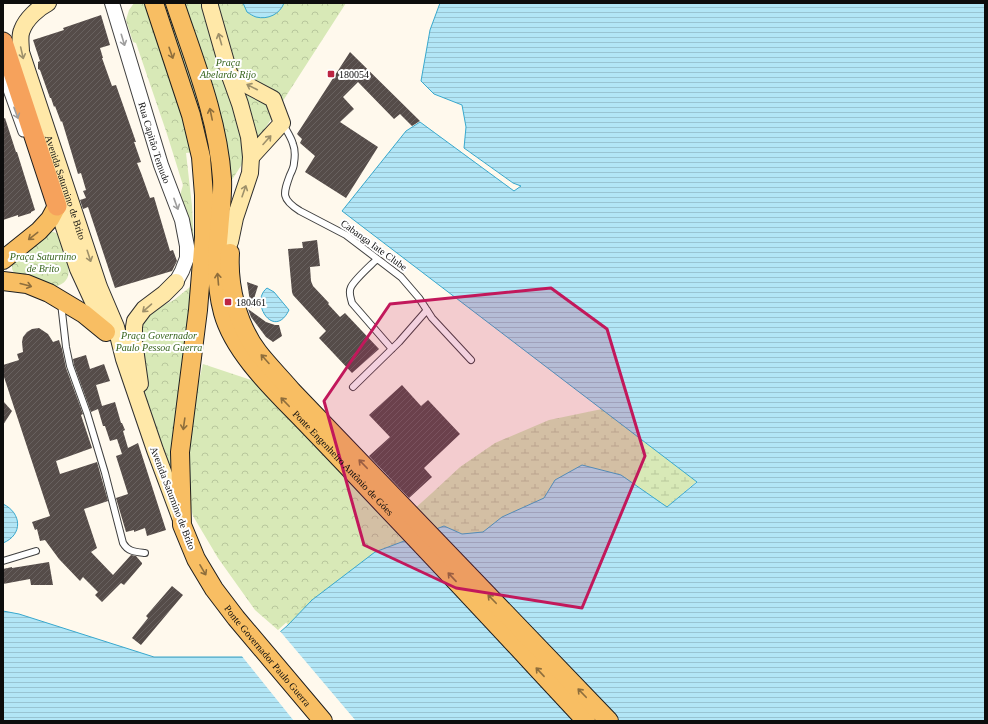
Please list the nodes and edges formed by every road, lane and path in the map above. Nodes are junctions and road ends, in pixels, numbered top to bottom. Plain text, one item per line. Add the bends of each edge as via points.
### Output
1 (48, 3) edge
2 (112, 3) edge
3 (154, 3) edge
4 (175, 3) edge
5 (210, 3) edge
6 (3, 42) edge
7 (3, 76) edge
8 (230, 76) junction
9 (282, 123) junction
10 (251, 157) junction
11 (222, 181) junction
12 (54, 213) junction
13 (230, 242) junction
14 (378, 259) junction
15 (3, 260) edge
16 (3, 281) edge
17 (176, 282) joint
18 (61, 299) junction
19 (427, 310) junction
20 (106, 332) junction
21 (392, 349) junction
22 (124, 359) junction
23 (472, 360) dead end
24 (353, 387) dead end
25 (146, 423) junction
26 (385, 496) junction
27 (182, 525) junction
28 (36, 551) dead end
29 (145, 553) dead end
30 (3, 561) edge
31 (214, 589) joint
32 (323, 721) edge
33 (586, 721) edge
34 (609, 721) edge

1 -> 22 main road, Avenida Saturnino de Brito via 40,7 21,30 21,52 99,287 116,328
2 -> 17 street, Rua Capitão Temudo via 161,165 182,220 187,258
3 -> 27 main road via 191,115 201,157 204,195 204,237 198,310 180,452
11 -> 4 main road, Ponte Engenheiro Antônio de Góes via 209,103
8 -> 5 main road
6 - 12 highway via 49,180
7 -> 12 street, Avenida Saturnino de Brito via 44,192
9 -> 8 main road via 273,99
8 - 10 main road via 249,137
10 -> 9 main road
9 - 14 lane, Cabanga Iate Clube via 293,144 294,153 294,164 285,189 288,202 346,235
13 -> 10 main road via 250,173
11 - 13 main road, Ponte Engenheiro Antônio de Góes via 226,190
26 -> 11 main road, Ponte Engenheiro Antônio de Góes via 277,392 248,360 233,338 223,314 219,294 217,265
12 -> 15 main road via 39,231
12 - 20 main road, Avenida Saturnino de Brito
26 -> 13 main road, Ponte Engenheiro Antônio de Góes via 257,351 241,324 232,290 229,267
14 - 19 lane, Cabanga Iate Clube via 401,277
14 - 21 lane via 357,279 350,295 352,303
16 -> 18 main road via 27,284
17 -> 25 main road via 144,309 135,321 134,341
18 - 20 main road
18 - 29 lane via 70,366 105,473 123,543 130,550
19 - 21 lane
19 - 23 lane, Cabanga Iate Clube
20 - 22 main road, Avenida Saturnino de Brito
21 - 24 lane
22 - 25 main road, Avenida Saturnino de Brito
25 - 27 main road, Avenida Saturnino de Brito
33 -> 26 main road, Ponte Engenheiro Antônio de Góes
34 -> 26 main road, Ponte Engenheiro Antônio de Góes
27 -> 31 main road, Avenida Saturnino de Brito via 196,559
28 - 30 lane
31 - 32 main road, Ponte Governador Paulo Guerra

